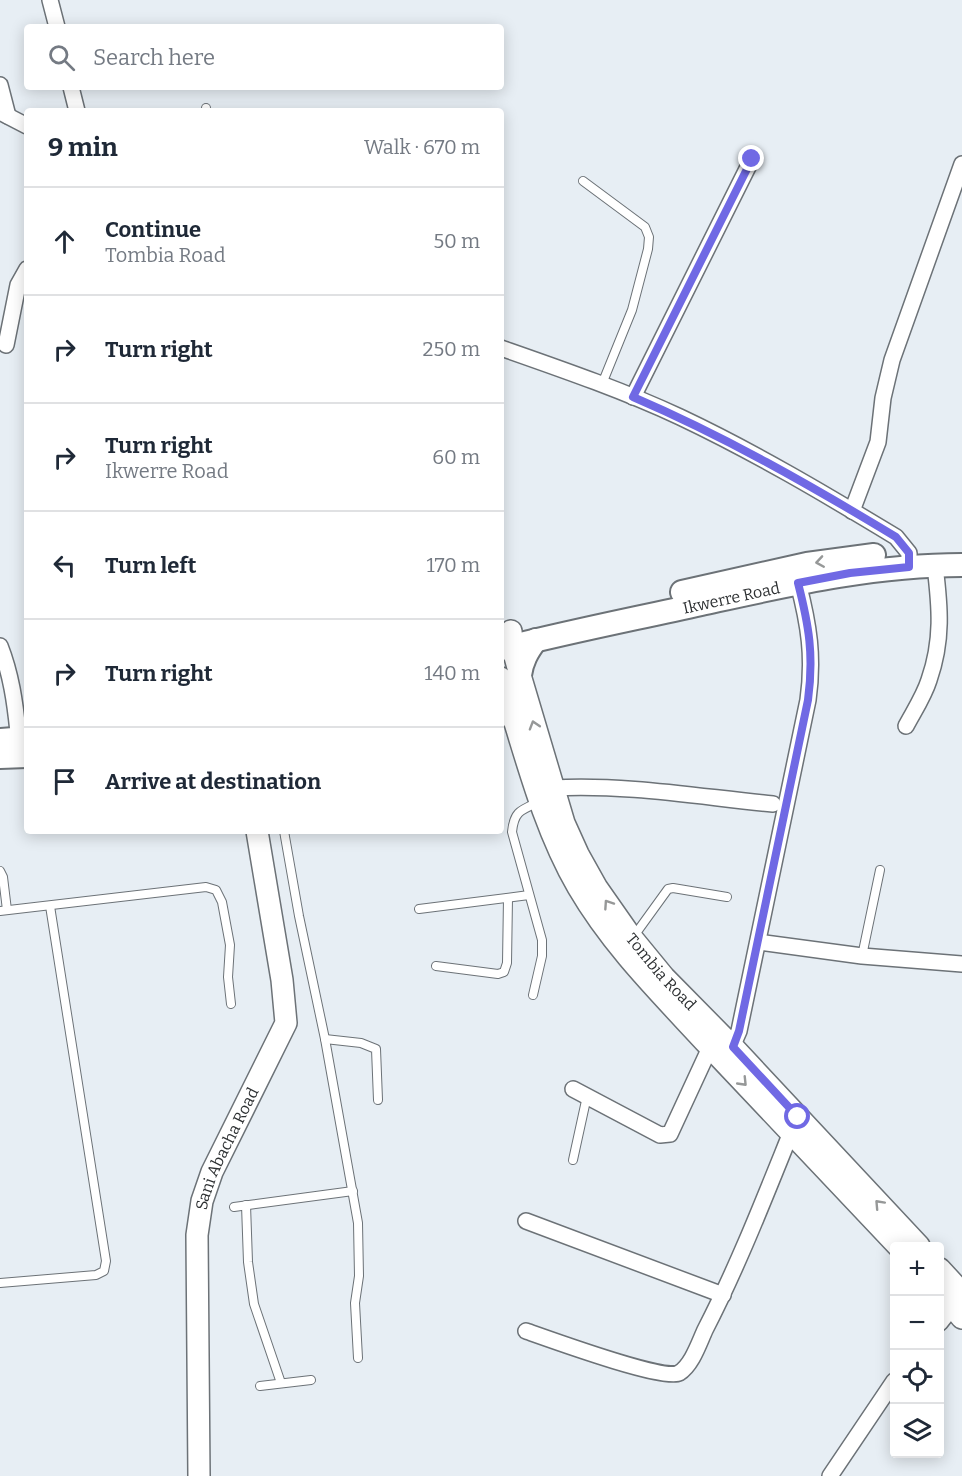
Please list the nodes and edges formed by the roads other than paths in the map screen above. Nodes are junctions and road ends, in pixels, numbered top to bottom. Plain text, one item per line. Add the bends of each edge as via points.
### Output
1 (50, 0) edge
2 (56, 24) edge
3 (0, 85) edge
4 (72, 90) edge
5 (76, 108) edge
6 (4, 114) edge
7 (24, 124) edge
8 (752, 159) dead end
9 (962, 164) edge
10 (583, 181) dead end
11 (24, 274) edge
12 (6, 345) dead end
13 (504, 349) edge
14 (602, 384) junction
15 (633, 397) junction
16 (852, 511) junction
17 (962, 550) edge
18 (909, 560) junction
19 (962, 565) edge
20 (935, 566) junction
21 (798, 583) junction
22 (506, 640) edge
23 (536, 640) junction
24 (0, 646) edge
25 (510, 677) edge
26 (507, 715) edge
27 (906, 726) dead end
28 (14, 735) edge
29 (0, 757) edge
30 (24, 758) edge
31 (24, 759) edge
32 (0, 767) edge
33 (547, 794) junction
34 (773, 804) dead end
35 (257, 834) edge
36 (285, 834) edge
37 (880, 870) dead end
38 (0, 871) edge
39 (529, 895) junction
40 (507, 897) junction
41 (728, 897) dead end
42 (50, 906) junction
43 (419, 909) dead end
44 (3, 910) edge
45 (632, 938) junction
46 (758, 942) junction
47 (862, 956) junction
48 (962, 964) edge
49 (436, 966) dead end
50 (533, 996) dead end
51 (231, 1004) dead end
52 (325, 1040) junction
53 (721, 1047) junction
54 (580, 1093) joint
55 (378, 1100) dead end
56 (795, 1124) junction
57 (573, 1160) dead end
58 (353, 1191) junction
59 (246, 1205) junction
60 (234, 1207) dead end
61 (526, 1221) dead end
62 (895, 1242) edge
63 (915, 1242) edge
64 (944, 1276) edge
65 (0, 1283) edge
66 (723, 1295) junction
67 (957, 1296) edge
68 (944, 1316) edge
69 (526, 1331) dead end
70 (358, 1358) dead end
71 (311, 1380) dead end
72 (281, 1383) junction
73 (260, 1386) dead end
74 (890, 1387) edge
75 (199, 1476) edge
76 (830, 1476) edge

1 - 2 street
3 - 6 street
4 - 5 street
6 - 7 street
8 - 15 street
9 - 16 street via 892,360 878,442
10 - 14 lane via 645,227 649,237 632,310
11 - 12 street via 18,285
13 - 14 street
14 - 15 street
15 - 16 street via 753,454
16 - 18 street via 896,537
17 - 18 main road, Ikwerre Road
18 - 20 main road, Ikwerre Road
18 - 21 main road, Ikwerre Road
18 -> 22 main road, Ikwerre Road via 846,558 807,564
19 - 20 main road, Ikwerre Road
20 - 27 street via 941,609 940,638 929,681
21 - 23 main road, Ikwerre Road
21 - 46 street via 809,624 811,677
22 - 23 main road, Ikwerre Road
22 - 25 main road, Tombia Road
23 - 25 main road
24 - 28 street via 15,700
25 - 26 main road, Tombia Road
33 -> 25 main road, Tombia Road
26 - 33 main road, Tombia Road
29 - 30 main road
31 - 32 main road
33 - 34 street via 581,786
33 - 39 lane via 521,810 513,820 512,832
45 -> 33 main road, Tombia Road via 597,888
33 - 53 main road, Tombia Road via 562,854 577,885 616,944
35 - 75 main road, Sani Abacha Road via 286,1023 202,1200 197,1235
36 - 52 lane
37 - 47 lane
38 - 44 lane
39 - 40 lane
39 - 50 lane via 542,947
40 - 43 lane
40 - 49 lane via 504,972
41 - 45 lane via 668,889
42 - 44 lane
42 - 51 lane via 206,887 216,890 230,945
42 - 65 lane via 106,1261 104,1271 96,1275
45 - 53 main road, Tombia Road
46 - 47 street
46 - 53 street via 739,1031
47 - 48 street
52 - 55 lane via 361,1043 376,1049
52 - 58 lane
53 - 54 street via 670,1134 660,1135
53 - 56 main road, Tombia Road
54 - 57 lane
56 - 62 main road, Tombia Road
63 -> 56 main road, Tombia Road
56 - 66 street
58 - 59 lane
58 - 70 lane via 358,1223
59 - 60 lane
59 - 72 lane via 254,1304
61 - 66 street
64 - 67 main road
66 - 69 street via 690,1361 679,1373 667,1375
67 - 68 street
71 - 72 lane
72 - 73 lane
74 - 76 street

